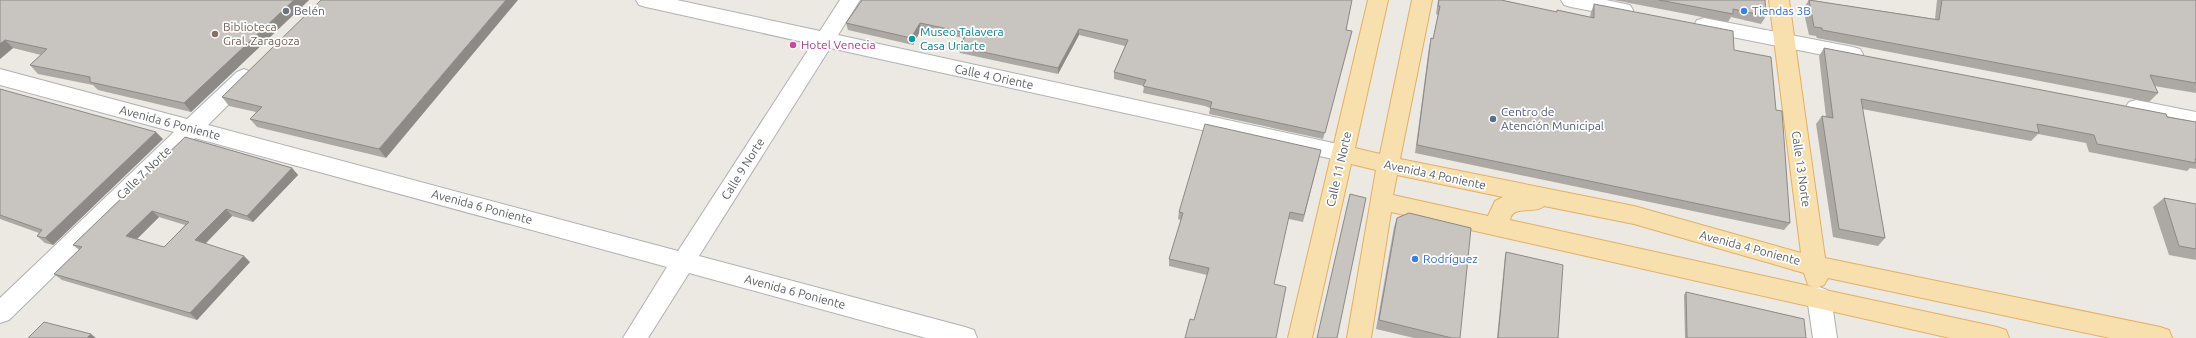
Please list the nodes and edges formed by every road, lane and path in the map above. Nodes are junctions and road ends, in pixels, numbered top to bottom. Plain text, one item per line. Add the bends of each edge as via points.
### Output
1 (646, 0) edge
2 (850, 0) edge
3 (1378, 0) edge
4 (1422, 0) edge
5 (1571, 0) edge
6 (1779, 0) edge
7 (1642, 14) edge
8 (1689, 22) edge
9 (825, 39) junction
10 (1784, 41) junction
11 (1869, 57) edge
12 (257, 64) edge
13 (0, 77) edge
14 (2118, 105) edge
15 (2196, 120) edge
16 (191, 128) junction
17 (1342, 153) junction
18 (1388, 165) junction
19 (1558, 200) junction
20 (1381, 201) junction
21 (1498, 228) junction
22 (684, 262) junction
23 (1814, 265) junction
24 (1819, 297) junction
25 (0, 313) edge
26 (635, 338) edge
27 (964, 338) edge
28 (1300, 338) edge
29 (1359, 338) edge
30 (1825, 338) edge
31 (1997, 338) edge
32 (2160, 338) edge

1 - 9 street, Calle 4 Oriente
2 - 9 street, Calle 9 Norte
3 - 17 main road, Calle 11 Norte
4 - 18 main road
5 - 7 street
6 - 10 main road, Calle 13 Norte
8 - 10 street
9 - 17 street, Calle 4 Oriente
9 - 22 street, Calle 9 Norte
10 - 11 street
10 - 23 main road, Calle 13 Norte
12 - 16 street, Calle 7 Norte
13 - 16 street, Avenida 6 Poniente
14 - 15 street
16 - 22 street, Avenida 6 Poniente
16 - 25 street, Calle 7 Norte
17 - 18 main road, Avenida 4 Poniente
17 - 28 main road, Calle 11 Norte
18 - 19 main road, Avenida 4 Poniente
18 - 20 main road
19 - 21 main road via 1508,204 1500,210
19 - 23 main road, Avenida 4 Poniente via 1634,215
20 - 21 main road
20 - 29 main road
21 - 24 main road
22 - 26 street, Calle 9 Norte
22 - 27 street, Avenida 6 Poniente
23 - 24 main road, Calle 13 Norte
23 - 32 main road, Avenida 4 Poniente
24 - 30 street, Calle 13 Norte
24 - 31 main road

